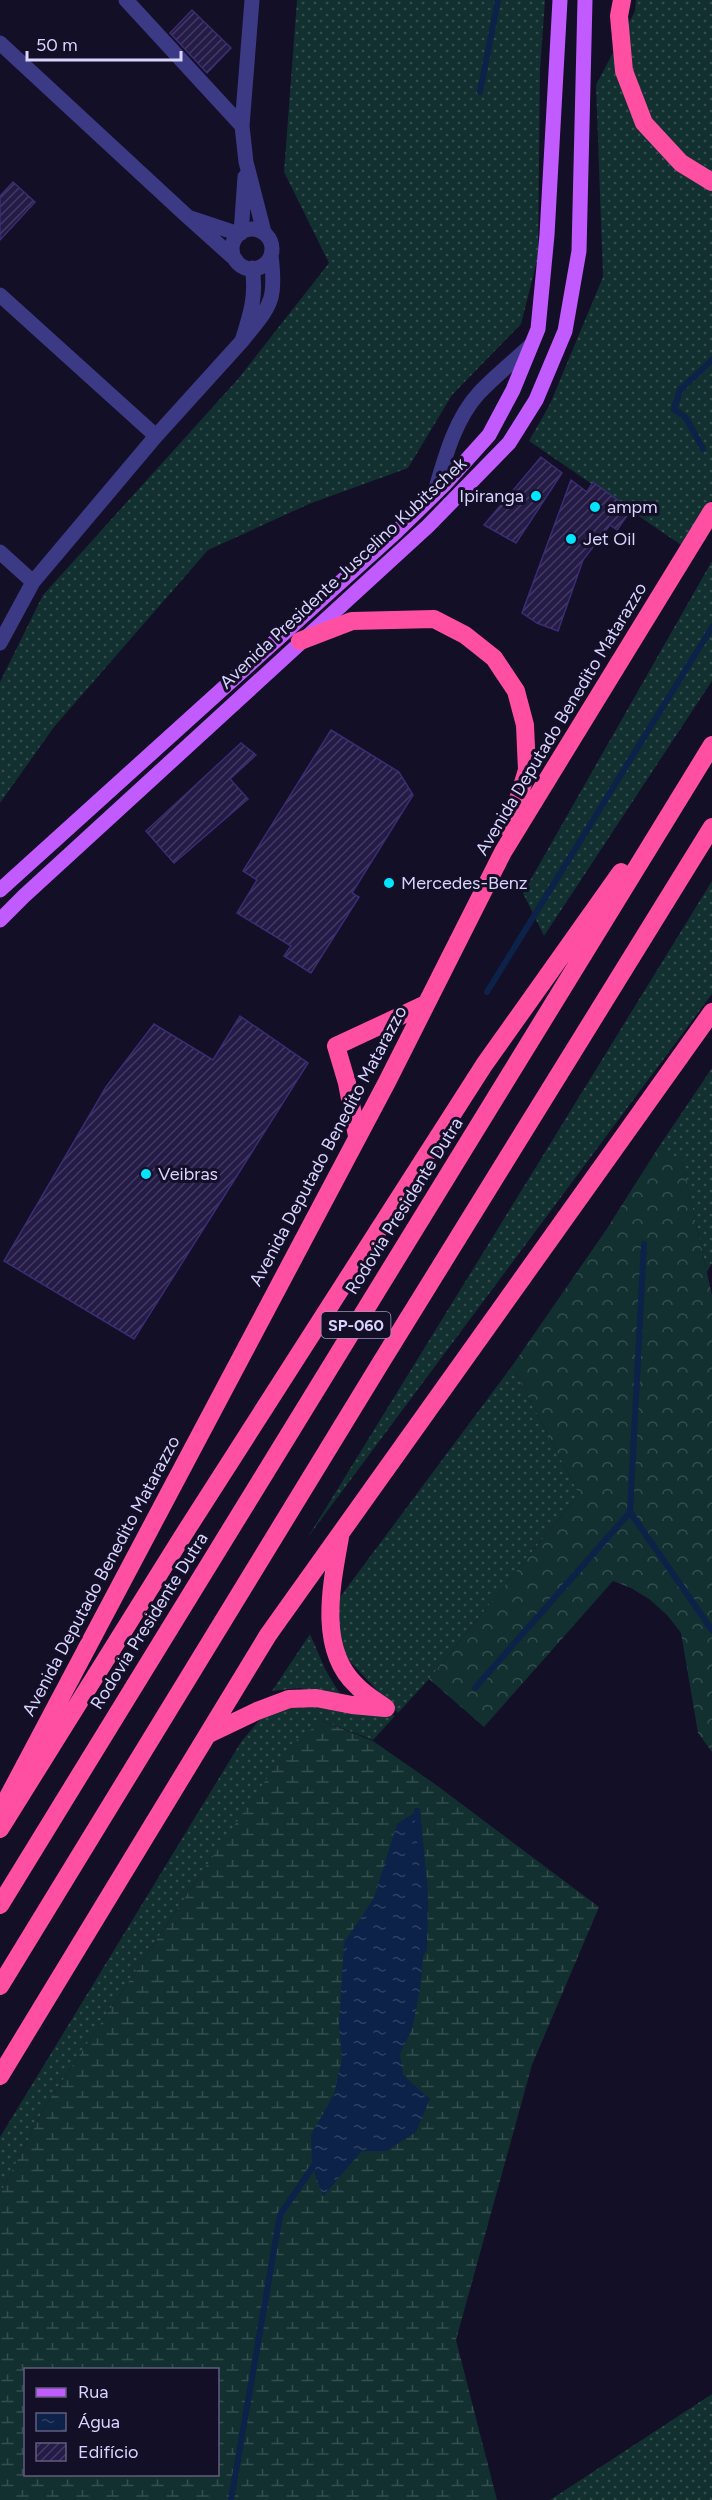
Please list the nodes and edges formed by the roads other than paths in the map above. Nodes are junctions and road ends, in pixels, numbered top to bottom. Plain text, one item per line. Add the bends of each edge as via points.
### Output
1 (126, 0) edge
2 (252, 0) edge
3 (560, 0) edge
4 (585, 0) edge
5 (622, 0) edge
6 (0, 43) edge
7 (242, 126) junction
8 (246, 162) junction
9 (712, 182) edge
10 (188, 217) junction
11 (264, 232) junction
12 (240, 233) junction
13 (271, 256) junction
14 (236, 260) junction
15 (252, 268) junction
16 (0, 295) edge
17 (242, 341) junction
18 (531, 345) junction
19 (156, 436) junction
20 (434, 495) junction
21 (712, 512) edge
22 (0, 552) edge
23 (33, 582) junction
24 (300, 641) junction
25 (0, 643) edge
26 (712, 744) edge
27 (712, 827) edge
28 (503, 852) junction
29 (0, 890) edge
30 (0, 920) edge
31 (426, 1004) junction
32 (712, 1012) edge
33 (357, 1136) junction
34 (340, 1531) junction
35 (207, 1735) junction
36 (0, 1812) edge
37 (0, 1829) edge
38 (0, 1905) edge
39 (0, 1986) edge
40 (0, 2076) edge

1 - 7 street
2 - 7 street
3 - 18 main road, Avenida Presidente Juscelino Kubitschek via 547,235 538,329
4 - 24 main road, Avenida Presidente Juscelino Kubitschek via 579,251 565,331 536,400 509,443 436,518
5 - 9 highway via 619,16 624,71 644,123 681,163
6 - 10 street
7 - 8 street
8 - 11 street
8 - 12 street
10 - 12 street
10 - 14 street
11 - 12 street via 251,229
11 - 13 street via 272,243
12 - 14 street via 233,243
13 - 15 street via 263,265
13 - 17 street via 274,285 268,309
14 - 15 street
15 - 17 street via 253,304
16 - 19 street
17 - 19 street
18 - 20 main road, Avenida Presidente Juscelino Kubitschek via 489,435
18 - 20 street via 479,393 463,416
19 - 23 street
20 - 29 main road, Avenida Presidente Juscelino Kubitschek
21 - 28 highway, Avenida Deputado Benedito Matarazzo
22 - 23 street
23 - 25 street
24 - 28 highway via 352,621 434,619 465,635 494,658 516,691 525,725 526,770
24 - 30 main road, Avenida Presidente Juscelino Kubitschek
26 - 37 highway via 484,1065
26 - 38 highway, Rodovia Presidente Dutra / SP-060
27 - 39 highway, SP-060
28 - 31 highway, Avenida Deputado Benedito Matarazzo
31 - 33 highway, Avenida Deputado Benedito Matarazzo
31 - 33 highway via 336,1046
32 - 34 highway
33 - 36 highway, Avenida Deputado Benedito Matarazzo
34 - 35 highway via 268,1635
34 - 35 highway via 332,1595 334,1647 355,1685 386,1708 316,1698 289,1699
35 - 40 highway

